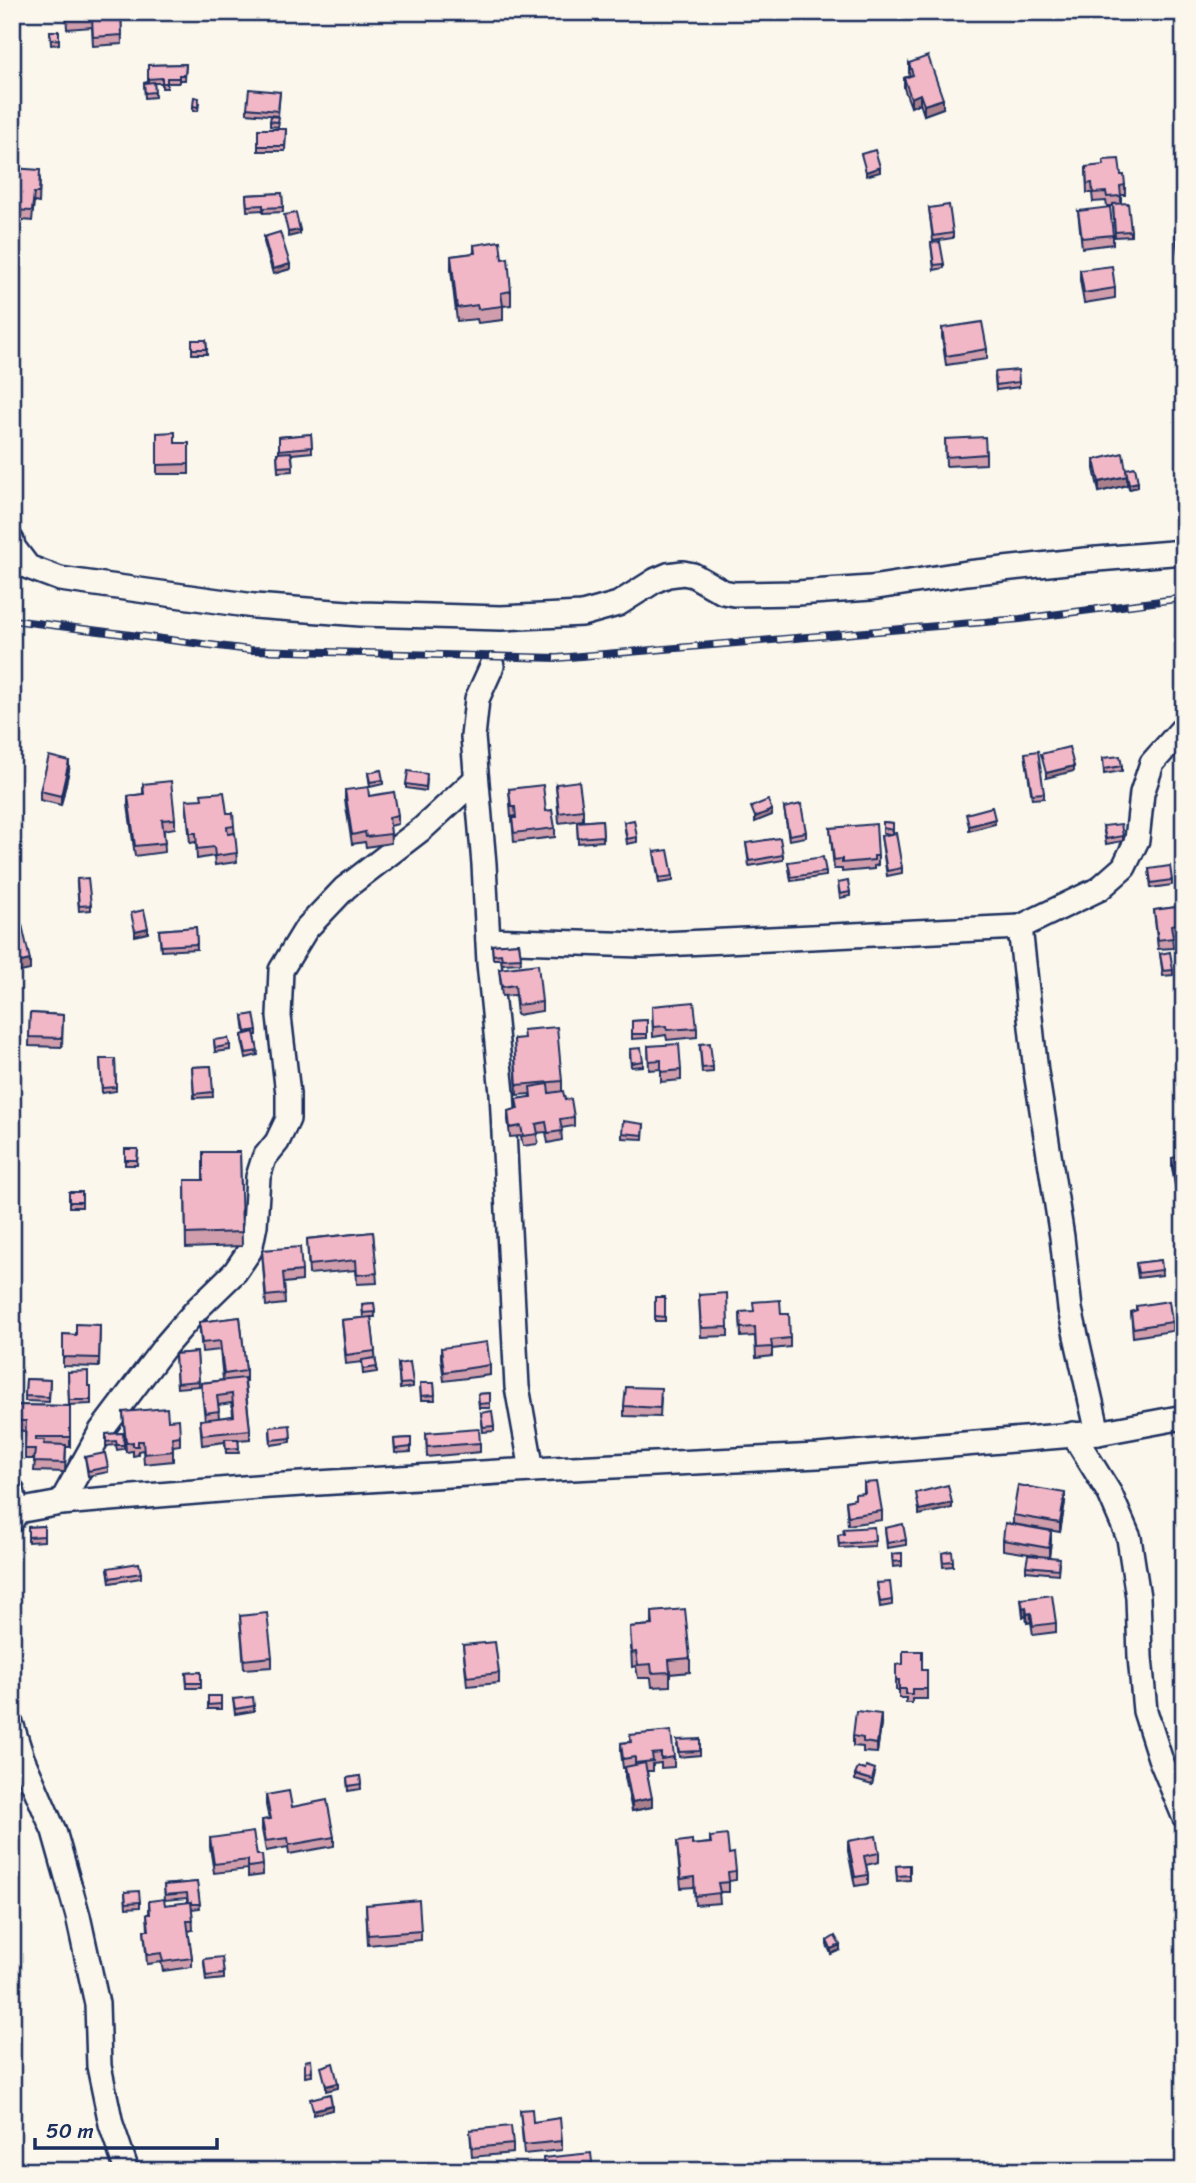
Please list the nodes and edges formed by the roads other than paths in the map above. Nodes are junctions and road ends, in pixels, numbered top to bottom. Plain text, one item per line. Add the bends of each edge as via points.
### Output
1 (12, 541) edge
2 (1184, 552) edge
3 (492, 666) dead end
4 (1184, 727) edge
5 (476, 779) junction
6 (1020, 927) junction
7 (488, 940) junction
8 (1184, 1417) edge
9 (1098, 1433) junction
10 (1073, 1434) junction
11 (532, 1470) junction
12 (61, 1503) junction
13 (14, 1508) edge
14 (12, 1726) edge
15 (1184, 1816) edge
16 (127, 2171) edge

1 - 2 street via 28,567 60,579 254,606 501,618 582,614 618,604 656,580 683,573 734,594 797,593
3 - 5 street via 477,699 473,737
4 - 6 street via 1152,763 1142,793 1137,840 1124,867 1099,889
5 - 7 street
5 - 12 street via 423,828 345,888 306,929 281,970 279,1016 288,1119 258,1177 250,1250 166,1345 101,1431
6 - 7 street via 642,945
6 - 9 street via 1070,1309
7 - 11 street via 502,1093 517,1387
8 - 9 street
9 - 10 street
10 - 11 street via 818,1456
10 - 15 street via 1110,1494 1129,1538 1138,1597 1145,1711
11 - 12 street
12 - 13 street
14 - 16 street via 54,1830 78,1916 97,2004 99,2066

